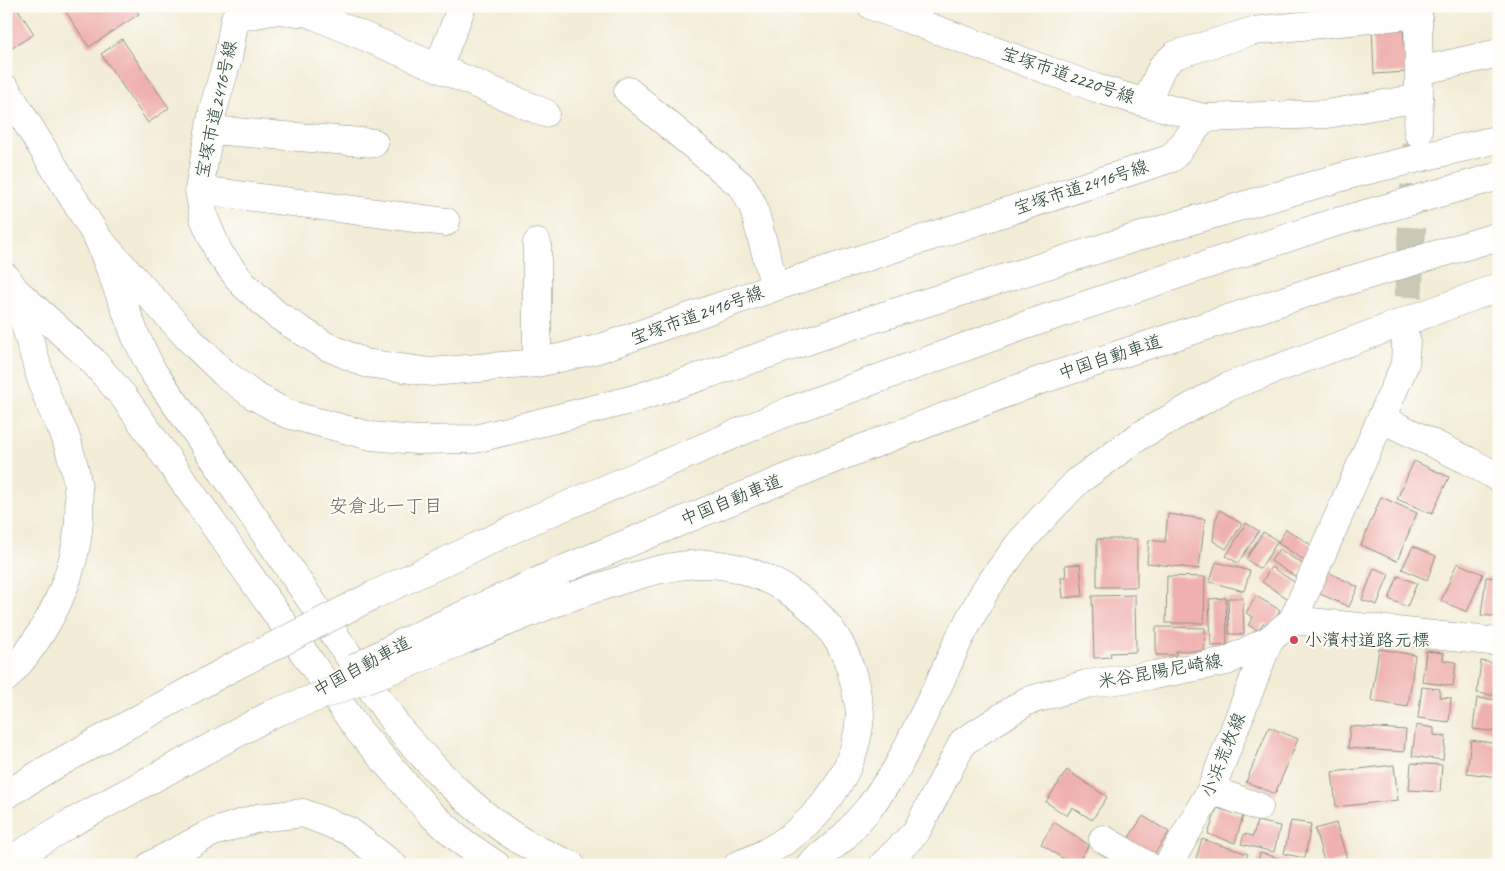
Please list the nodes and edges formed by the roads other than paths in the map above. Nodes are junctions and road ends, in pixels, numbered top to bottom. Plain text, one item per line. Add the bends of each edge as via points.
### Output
1 (462, 6) edge
2 (872, 6) edge
3 (1418, 10) edge
4 (230, 12) edge
5 (1499, 54) edge
6 (438, 68) junction
7 (1419, 71) junction
8 (6, 89) edge
9 (628, 91) dead end
10 (1419, 98) junction
11 (1146, 103) junction
12 (545, 113) dead end
13 (1204, 118) junction
14 (210, 130) junction
15 (1418, 133) tunnel mouth
16 (1499, 139) edge
17 (374, 143) dead end
18 (1499, 176) edge
19 (199, 190) junction
20 (446, 222) dead end
21 (1499, 236) edge
22 (99, 240) junction
23 (537, 243) dead end
24 (11, 283) edge
25 (775, 287) junction
26 (1499, 287) edge
27 (1406, 339) tunnel mouth
28 (536, 363) junction
29 (1382, 419) junction
30 (1499, 478) edge
31 (1294, 620) junction
32 (1269, 640) junction
33 (1499, 642) edge
34 (407, 652) junction
35 (6, 678) edge
36 (1211, 790) junction
37 (6, 795) edge
38 (1259, 807) dead end
39 (1103, 839) dead end
40 (6, 863) edge
41 (151, 865) edge
42 (393, 865) edge
43 (496, 865) edge
44 (572, 865) edge
45 (738, 865) edge
46 (810, 865) edge
47 (883, 865) edge
48 (1147, 865) edge
49 (1168, 865) edge

1 - 6 main road
2 - 11 main road, 宝塚市道2220号線 via 1096,88
3 - 7 main road
3 - 11 main road, 宝塚市道2220号線 via 1253,31 1176,55 1162,67
4 - 6 main road via 278,10 309,13
4 - 14 main road, 宝塚市道2416号線 via 228,58
5 - 7 main road
6 - 12 main road
7 - 10 main road
8 - 22 main road
9 - 25 main road via 743,187 754,206
10 - 13 main road via 1327,114
10 - 15 main road
11 - 13 main road
13 - 25 main road, 宝塚市道2416号線 via 1172,158
14 - 17 main road
14 - 19 main road, 宝塚市道2416号線
16 - 22 main road via 1352,174 1173,226 854,325 634,399 475,439 416,440 371,436 287,414 252,395 224,373
18 - 37 main road, bridge via 1323,226 1023,326 792,410 535,519 374,595 231,668
19 - 20 main road
19 - 28 main road, 宝塚市道2416号線 via 204,218 219,253 243,284 276,314 326,346 365,363 431,372
21 - 34 main road, 中国自動車道 via 1038,380 567,568
22 - 44 main road via 153,372 399,729 463,797 501,828 524,843
23 - 28 main road
24 - 35 main road via 48,400 74,465 79,524 76,554 67,583 44,628
24 - 43 main road via 93,361 124,397 378,754 431,814
25 - 28 main road, 宝塚市道2416号線 via 598,350
26 - 46 main road via 1227,387 1141,434 1078,481 1019,544 986,589 896,770 843,838
27 - 29 main road, 米谷昆陽尼崎線 via 1405,364
29 - 30 main road
29 - 31 main road, 米谷昆陽尼崎線
31 - 32 main road, 米谷昆陽尼崎線
31 - 33 main road
32 - 36 main road, 小浜荒牧線
32 - 47 main road, 米谷昆陽尼崎線 via 1227,661 1087,684 1027,701 963,742 916,832
34 - 40 main road, 中国自動車道, bridge via 274,713 69,824
34 - 45 main road via 657,569 706,564 738,568 771,580 804,600 822,617 851,666 860,713 856,746 839,783 817,813 787,839
36 - 38 main road
36 - 49 main road, 小浜荒牧線
39 - 48 main road
41 - 42 main road via 211,833 258,818 303,813 349,831

